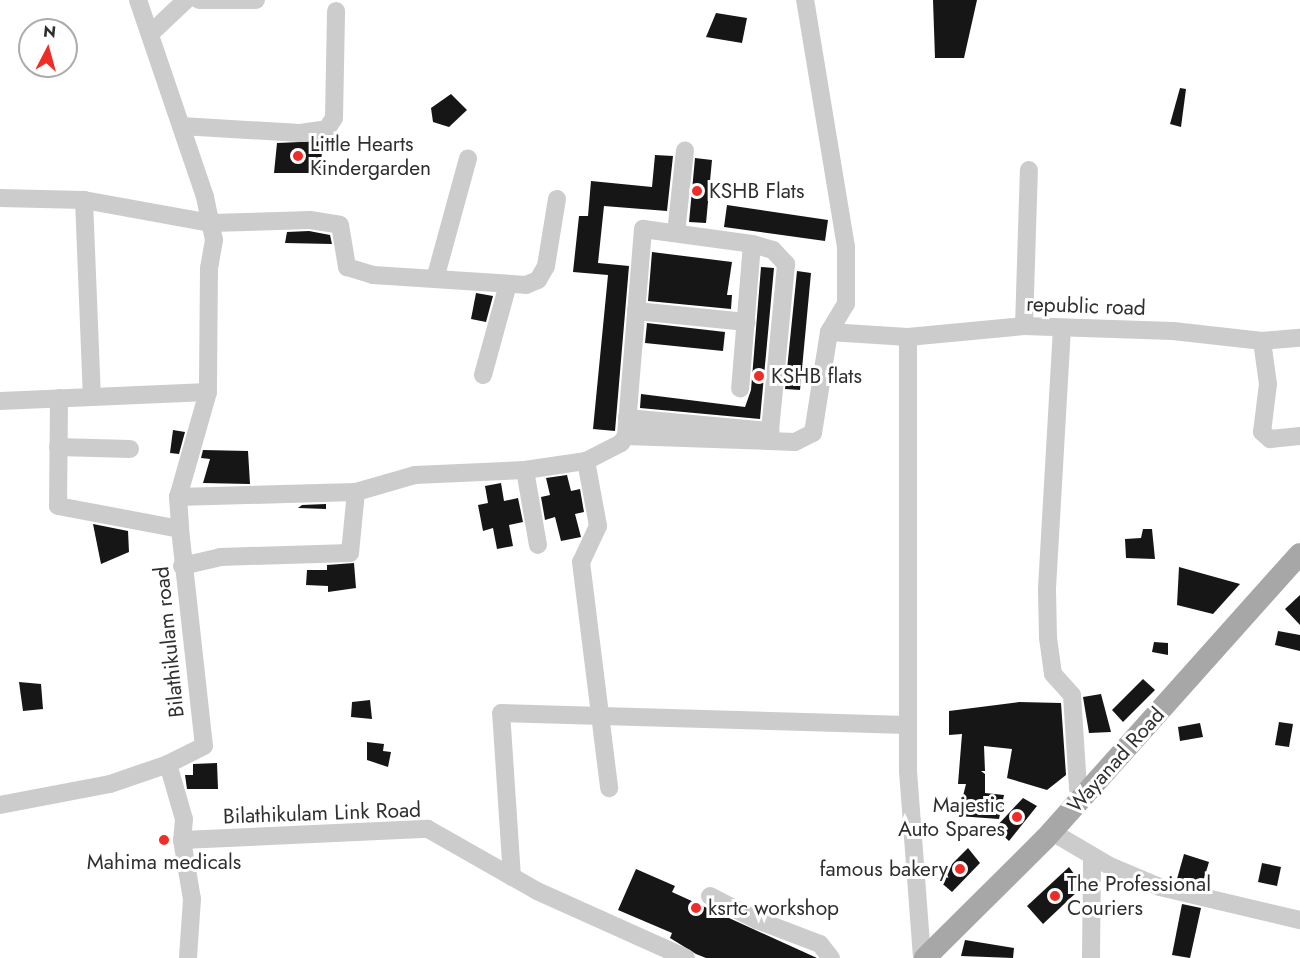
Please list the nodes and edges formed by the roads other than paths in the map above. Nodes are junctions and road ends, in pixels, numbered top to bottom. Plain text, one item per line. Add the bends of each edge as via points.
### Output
1 (138, 0) edge
2 (186, 0) edge
3 (199, 0) edge
4 (256, 0) edge
5 (805, 0) edge
6 (336, 11) dead end
7 (150, 34) junction
8 (181, 126) junction
9 (685, 150) dead end
10 (468, 158) dead end
11 (1029, 170) dead end
12 (0, 198) edge
13 (557, 199) dead end
14 (84, 200) junction
15 (210, 223) junction
16 (676, 233) junction
17 (752, 244) junction
18 (435, 279) junction
19 (508, 284) junction
20 (636, 311) junction
21 (746, 322) junction
22 (1024, 326) junction
23 (1062, 328) junction
24 (829, 332) junction
25 (908, 337) junction
26 (1300, 338) edge
27 (1262, 341) junction
28 (483, 375) dead end
29 (740, 389) dead end
30 (208, 392) junction
31 (92, 397) junction
32 (59, 398) junction
33 (0, 401) edge
34 (626, 427) junction
35 (1300, 436) edge
36 (58, 447) junction
37 (130, 449) dead end
38 (586, 461) junction
39 (525, 470) junction
40 (356, 492) junction
41 (178, 496) junction
42 (180, 529) junction
43 (538, 545) dead end
44 (1300, 554) edge
45 (182, 566) junction
46 (601, 717) junction
47 (908, 725) junction
48 (168, 764) junction
49 (609, 788) dead end
50 (1079, 802) junction
51 (0, 805) edge
52 (1052, 832) junction
53 (182, 840) junction
54 (1092, 856) junction
55 (513, 877) junction
56 (710, 896) dead end
57 (1300, 920) edge
58 (188, 958) edge
59 (686, 958) edge
60 (831, 958) edge
61 (923, 958) edge
62 (1091, 958) edge

1 - 7 street, Bilathikulam road
2 - 7 street
3 - 4 street
5 - 24 street via 846,247 846,304
6 - 8 street via 334,118 327,129 300,133
7 - 8 street, Bilathikulam road
8 - 15 street, Bilathikulam road
9 - 16 street
10 - 18 street
11 - 22 street
12 - 14 street
13 - 19 street via 546,266 538,280 526,285
14 - 15 street
14 - 31 street
15 - 18 street via 310,220 340,225 347,267 373,275
15 - 30 street, Bilathikulam road via 214,240 209,268
16 - 17 street
16 - 20 street via 643,229
17 - 21 street
17 - 34 street via 773,250 786,264 770,431
18 - 19 street
19 - 28 street
20 - 21 street
20 - 34 street
21 - 29 street
22 - 23 street, republic road
22 - 25 street, republic road
23 - 27 street, republic road via 1173,331
23 - 50 street via 1047,590 1048,638 1053,674 1072,695
24 - 25 street, republic road
24 - 34 street via 813,434 795,442
25 - 47 street
26 - 27 street, republic road
27 - 35 street via 1268,384 1262,432 1270,439
30 - 31 street
30 - 41 street, Bilathikulam road
31 - 32 street
32 - 33 street
32 - 36 street
34 - 38 street via 621,443
36 - 37 street
36 - 42 street via 57,506
38 - 39 street
38 - 46 street via 598,526 581,562
39 - 40 street via 415,475
39 - 43 street
40 - 41 street
40 - 45 street via 350,553 220,557
41 - 42 street, Bilathikulam road
42 - 45 street, Bilathikulam road
44 - 50 main road, Wayanad Road
45 - 48 street, Bilathikulam road via 204,747
46 - 47 street
46 - 49 street
46 - 55 street via 501,713
47 - 61 street
48 - 51 street via 110,784
48 - 53 street via 184,819
50 - 52 main road, Wayanad Road
52 - 54 street
52 - 61 main road, Wayanad Road
53 - 55 street, Bilathikulam Link Road via 428,829
53 - 58 street via 192,899
54 - 57 street via 1160,887
54 - 62 street
55 - 59 street, Bilathikulam Link Road
56 - 60 street via 757,920 820,944

